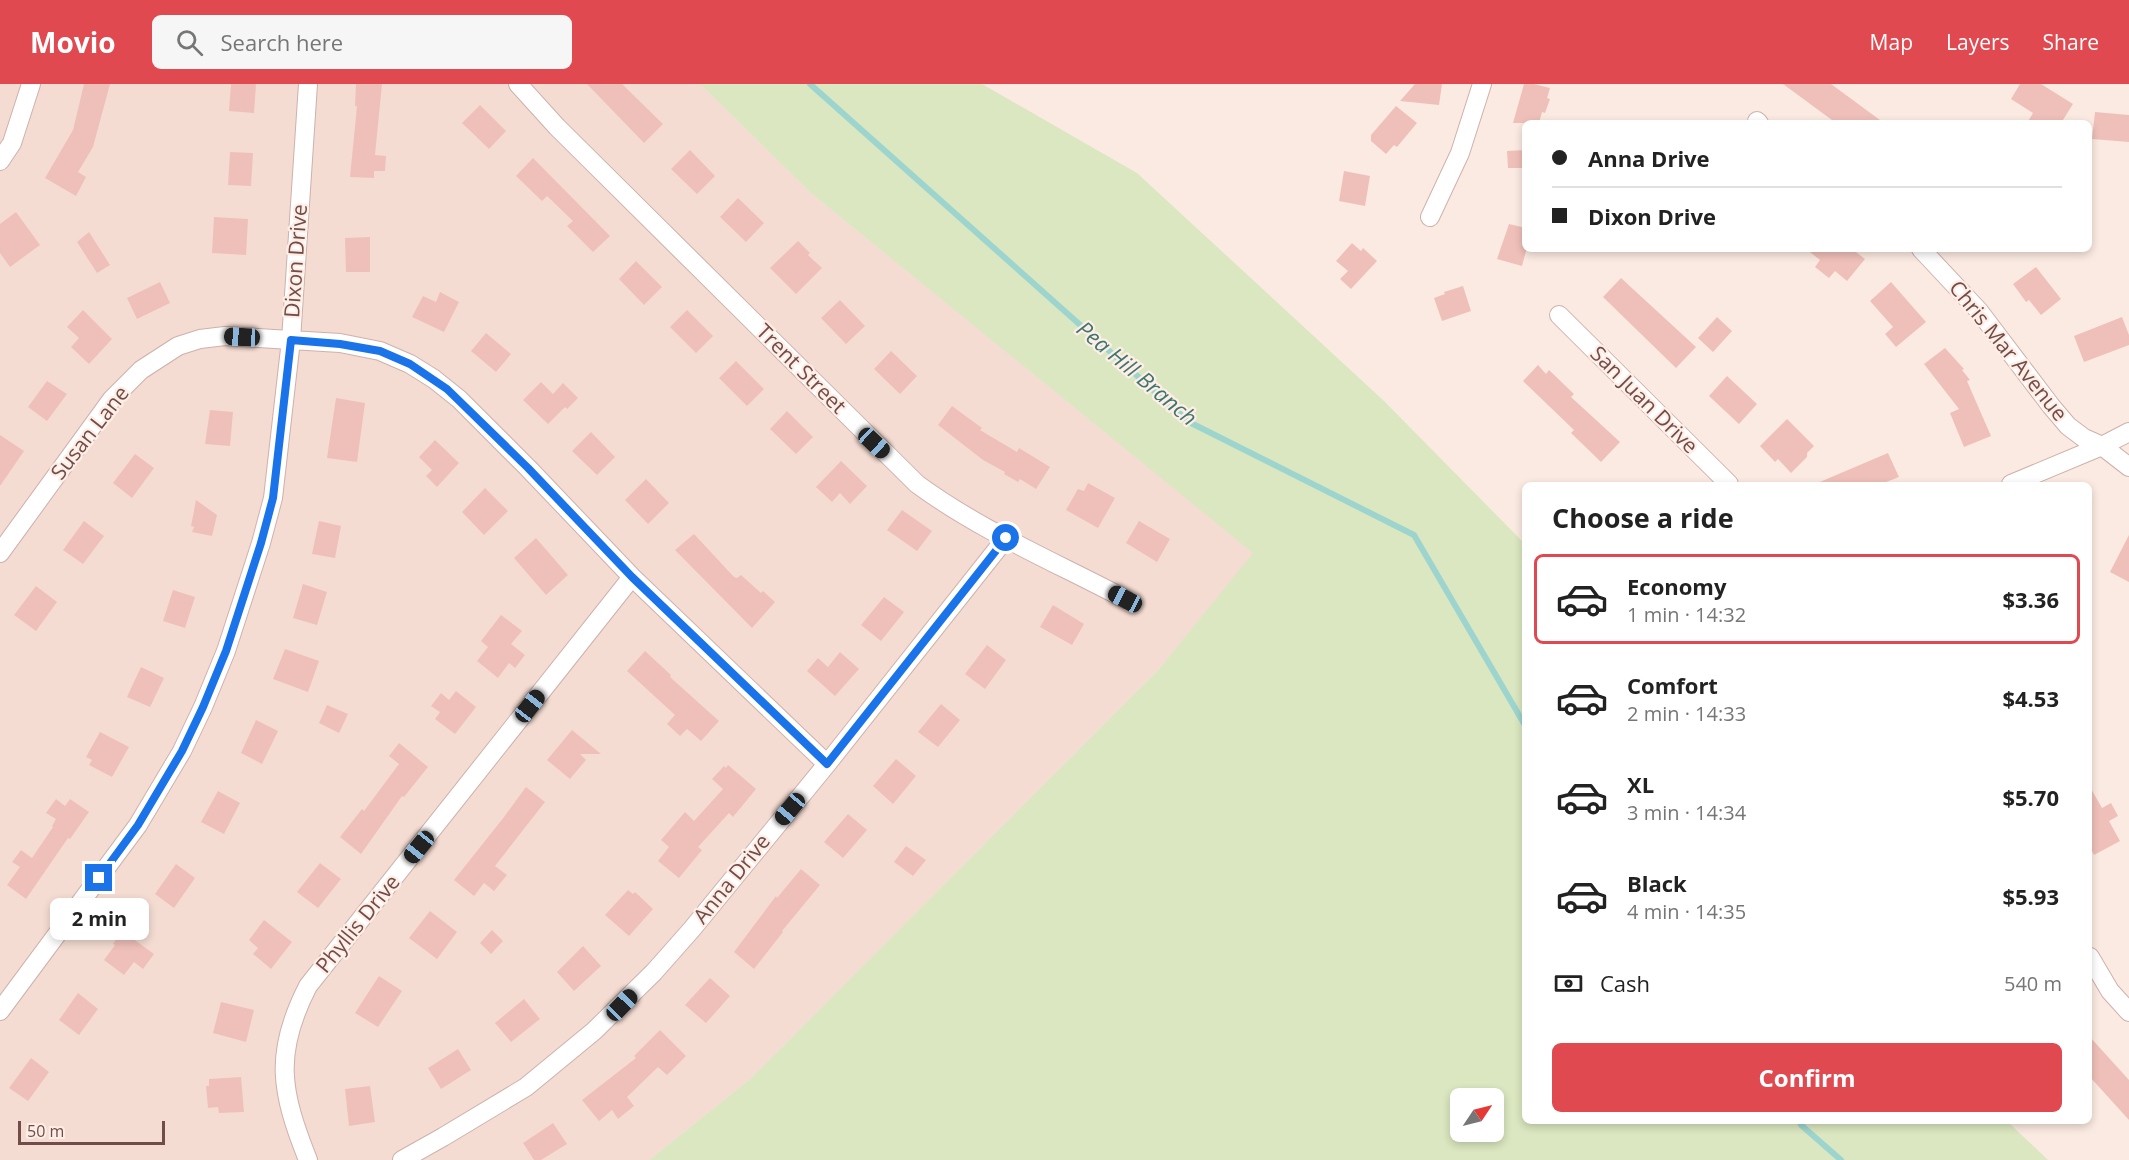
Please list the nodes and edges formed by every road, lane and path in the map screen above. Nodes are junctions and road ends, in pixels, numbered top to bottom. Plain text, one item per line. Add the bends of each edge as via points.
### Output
1 (31, 84) edge
2 (308, 84) edge
3 (518, 84) edge
4 (1482, 84) edge
5 (0, 161) edge
6 (1430, 217) dead end
7 (1924, 252) edge
8 (1559, 315) dead end
9 (291, 340) junction
10 (2129, 432) edge
11 (2102, 446) junction
12 (2129, 467) edge
13 (1727, 482) edge
14 (2016, 482) edge
15 (1006, 538) junction
16 (0, 553) edge
17 (632, 577) junction
18 (1125, 599) dead end
19 (827, 764) junction
20 (2092, 960) edge
21 (0, 1011) edge
22 (2129, 1012) edge
23 (308, 1160) edge
24 (402, 1160) edge

1 - 5 street via 12,143
2 - 9 street, Dixon Drive
3 - 15 street, Trent Street via 917,484 946,506
4 - 6 street via 1460,153
7 - 11 street, Chris Mar Avenue via 1979,311 2068,426
8 - 13 street, San Juan Drive
9 - 16 street, Susan Lane via 225,336 200,339 178,346 141,370 112,399
9 - 17 street, Susan Lane via 380,351 434,379 528,468
9 - 21 street, Dixon Drive via 273,498 229,641 203,707 138,825
10 - 11 street
11 - 12 street, Chris Mar Avenue
11 - 14 street
15 - 18 street, Trent Street
15 - 19 street, Anna Drive
17 - 19 street, Susan Lane
17 - 23 street, Phyllis Drive via 308,986 284,1054 286,1094
19 - 24 street, Anna Drive via 692,929 594,1031 526,1087
20 - 22 street via 2110,991

